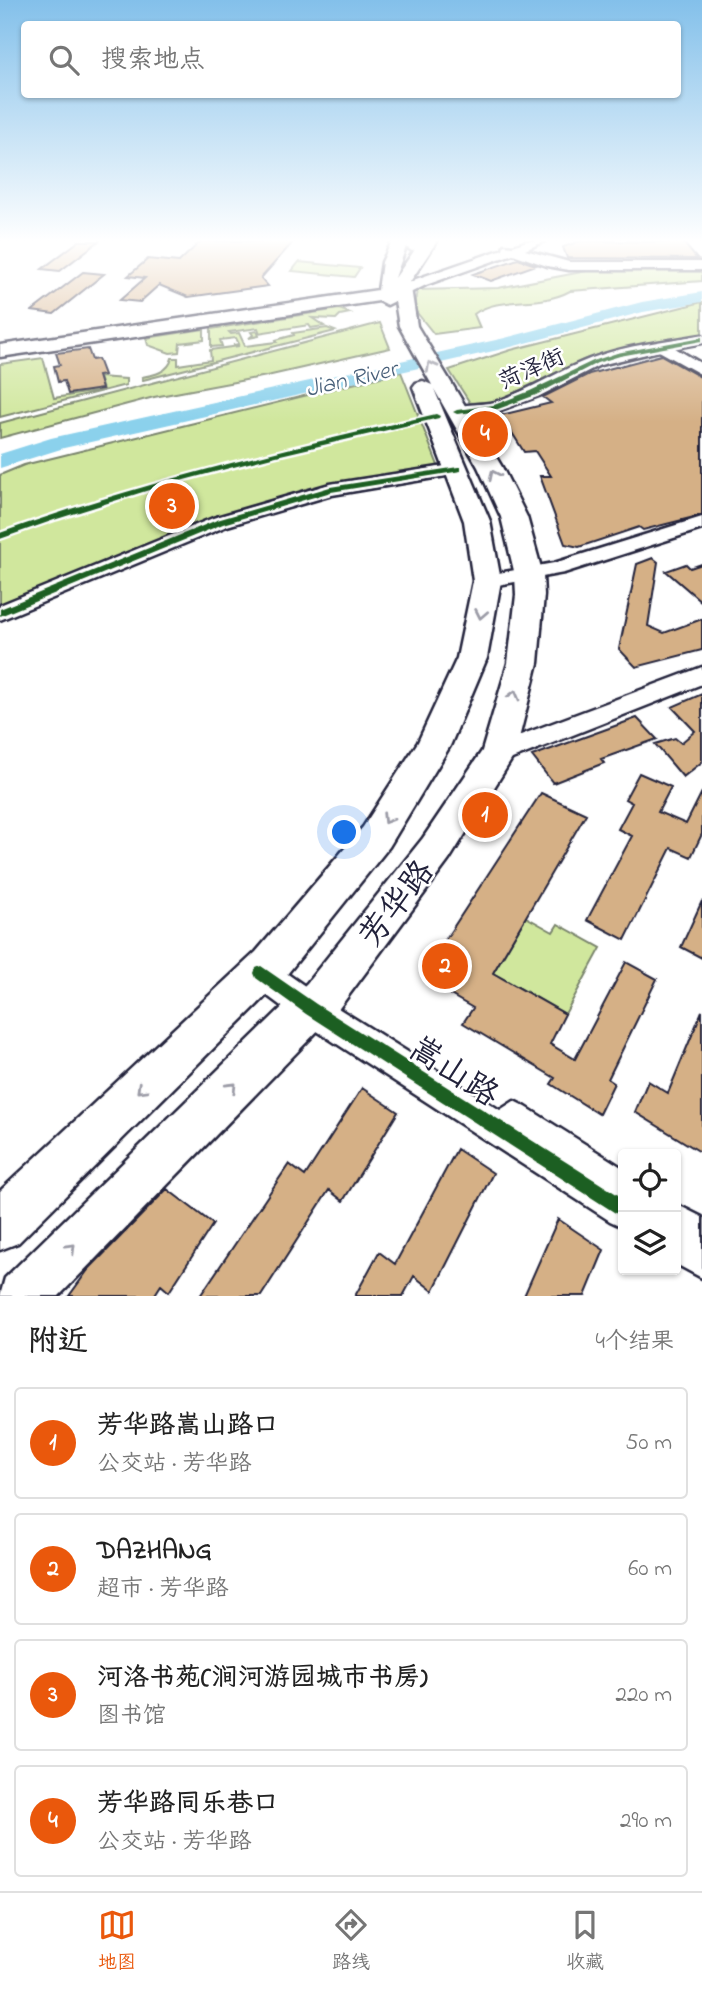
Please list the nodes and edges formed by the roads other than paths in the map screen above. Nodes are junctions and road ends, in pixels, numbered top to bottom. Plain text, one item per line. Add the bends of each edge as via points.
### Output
1 (286, 301) edge
2 (310, 301) edge
3 (396, 301) edge
4 (0, 337) edge
5 (702, 339) edge
6 (661, 346) junction
7 (0, 351) edge
8 (702, 370) edge
9 (448, 409) junction
10 (458, 469) junction
11 (702, 523) edge
12 (529, 575) junction
13 (487, 581) junction
14 (0, 613) edge
15 (702, 675) edge
16 (498, 754) junction
17 (265, 969) junction
18 (316, 1003) junction
19 (618, 1186) edge
20 (618, 1205) edge
21 (0, 1225) edge
22 (681, 1226) edge
23 (702, 1239) edge
24 (681, 1245) edge
25 (702, 1259) edge
26 (23, 1296) edge

1 - 4 main road
2 - 7 main road
3 - 9 main road via 400,326
5 - 6 street, 菏泽街
6 - 8 street
6 - 9 street, 菏泽街 via 595,362 495,407
9 - 10 main road, 芳华路
12 -> 9 main road, 芳华路 via 513,517 490,467
10 - 13 main road, 芳华路 via 477,521
10 - 14 street via 330,490 220,522
11 - 12 street
12 - 13 street
16 -> 12 main road, 芳华路 via 523,663
13 -> 17 main road, 芳华路 via 472,658 433,746 376,837
15 - 16 street
16 - 18 main road, 芳华路 via 436,849
17 - 18 street, 嵩山路
17 -> 21 main road, 芳华路
18 - 19 street, 嵩山路
18 - 20 street, 嵩山路
26 -> 18 main road, 芳华路
22 - 23 street
24 - 25 street

